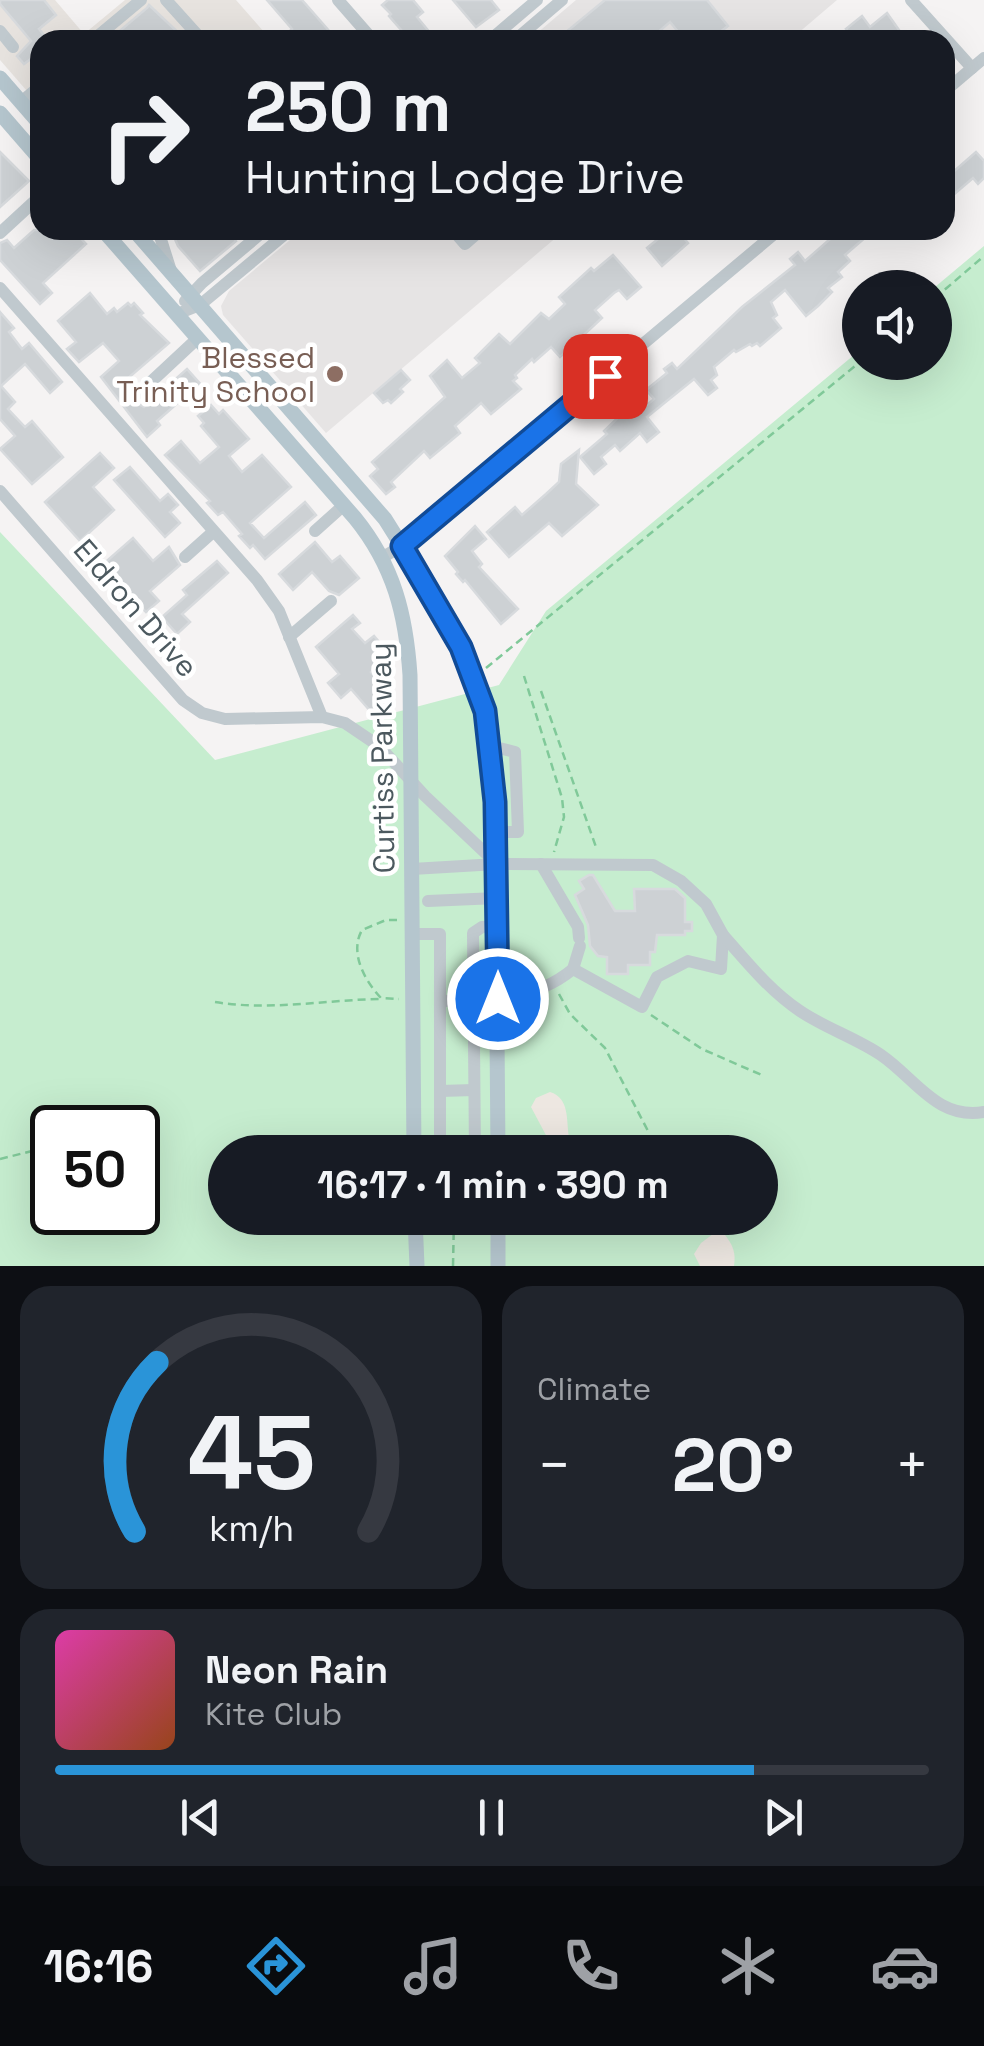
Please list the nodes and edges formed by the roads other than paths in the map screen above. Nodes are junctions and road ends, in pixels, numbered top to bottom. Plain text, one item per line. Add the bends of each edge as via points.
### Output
1 (141, 0) edge
2 (166, 0) edge
3 (338, 0) edge
4 (562, 0) edge
5 (911, 0) edge
6 (533, 1) edge
7 (543, 16) junction
8 (105, 30) edge
9 (193, 30) edge
10 (364, 30) edge
11 (501, 30) edge
12 (527, 30) edge
13 (938, 30) edge
14 (0, 31) edge
15 (14, 47) dead end
16 (955, 49) edge
17 (984, 58) edge
18 (972, 68) junction
19 (0, 78) edge
20 (955, 82) edge
21 (30, 94) edge
22 (21, 102) junction
23 (30, 112) edge
24 (0, 113) edge
25 (30, 146) edge
26 (30, 205) edge
27 (0, 233) edge
28 (111, 240) edge
29 (143, 240) edge
30 (161, 240) edge
31 (250, 240) edge
32 (276, 240) edge
33 (767, 240) edge
34 (172, 273) junction
35 (0, 288) edge
36 (195, 300) junction
37 (177, 314) junction
38 (198, 338) junction
39 (139, 393) dead end
40 (0, 491) edge
41 (344, 505) junction
42 (315, 531) dead end
43 (213, 532) junction
44 (402, 546) junction
45 (185, 557) dead end
46 (383, 558) junction
47 (331, 601) dead end
48 (290, 638) junction
49 (322, 717) junction
50 (491, 746) junction
51 (412, 782) junction
52 (496, 832) junction
53 (497, 864) junction
54 (546, 864) junction
55 (412, 869) junction
56 (497, 898) junction
57 (428, 900) dead end
58 (497, 926) junction
59 (413, 934) junction
60 (723, 935) junction
61 (572, 969) junction
62 (498, 999) junction
63 (440, 1001) junction
64 (472, 1001) junction
65 (474, 1090) junction
66 (440, 1091) junction
67 (984, 1112) edge
68 (414, 1135) edge
69 (440, 1135) edge
70 (475, 1135) edge
71 (498, 1135) edge
72 (416, 1235) edge
73 (498, 1235) edge
74 (417, 1266) edge
75 (498, 1266) edge

1 - 8 street
2 - 9 street
3 - 10 street
4 - 7 street
5 - 13 street
6 - 7 street
6 - 11 street
7 - 12 street
14 - 15 street
16 - 18 street
17 - 18 street
18 - 20 street
19 - 22 main road
21 - 22 street
22 - 23 main road
24 - 25 main road
26 - 27 street
28 - 37 main road, Curtiss Parkway
29 - 34 main road
30 - 34 street
31 - 36 street
32 - 36 street
33 - 44 street
34 - 36 main road
35 - 43 street
36 - 37 street
36 - 44 main road via 365,492
37 - 38 main road, Curtiss Parkway
38 - 39 street
38 - 41 main road, Curtiss Parkway
40 - 49 street, Eldron Drive via 202,714
41 - 42 street
41 - 46 main road, Curtiss Parkway
43 - 45 street
43 - 48 street via 268,596
44 - 46 street
44 - 50 main road via 474,678
46 - 51 main road, Curtiss Parkway via 407,633
47 - 48 street
48 - 49 street
49 - 51 street, Eldron Drive via 368,738
50 - 52 main road
50 - 52 street via 515,752 518,832
51 - 53 street, Eldron Drive
51 - 55 main road, Curtiss Parkway
52 - 53 main road
53 - 54 street
53 - 55 street
53 - 56 main road
54 - 60 street via 654,865 706,904
54 - 61 street via 578,927
55 - 59 main road, Curtiss Parkway
56 - 57 street
56 - 58 main road
58 - 62 main road
58 - 64 street via 473,933
59 - 63 street via 440,934
59 - 68 main road, Curtiss Parkway
60 - 61 street via 721,969 688,962 657,977 642,1007
60 - 67 street via 770,988 881,1055 934,1103 965,1115
61 - 62 street via 555,983
62 - 64 street
62 - 71 main road
63 - 64 street
63 - 66 street
64 - 65 street
65 - 66 street
65 - 70 street
66 - 69 street
72 - 74 main road
73 - 75 main road

